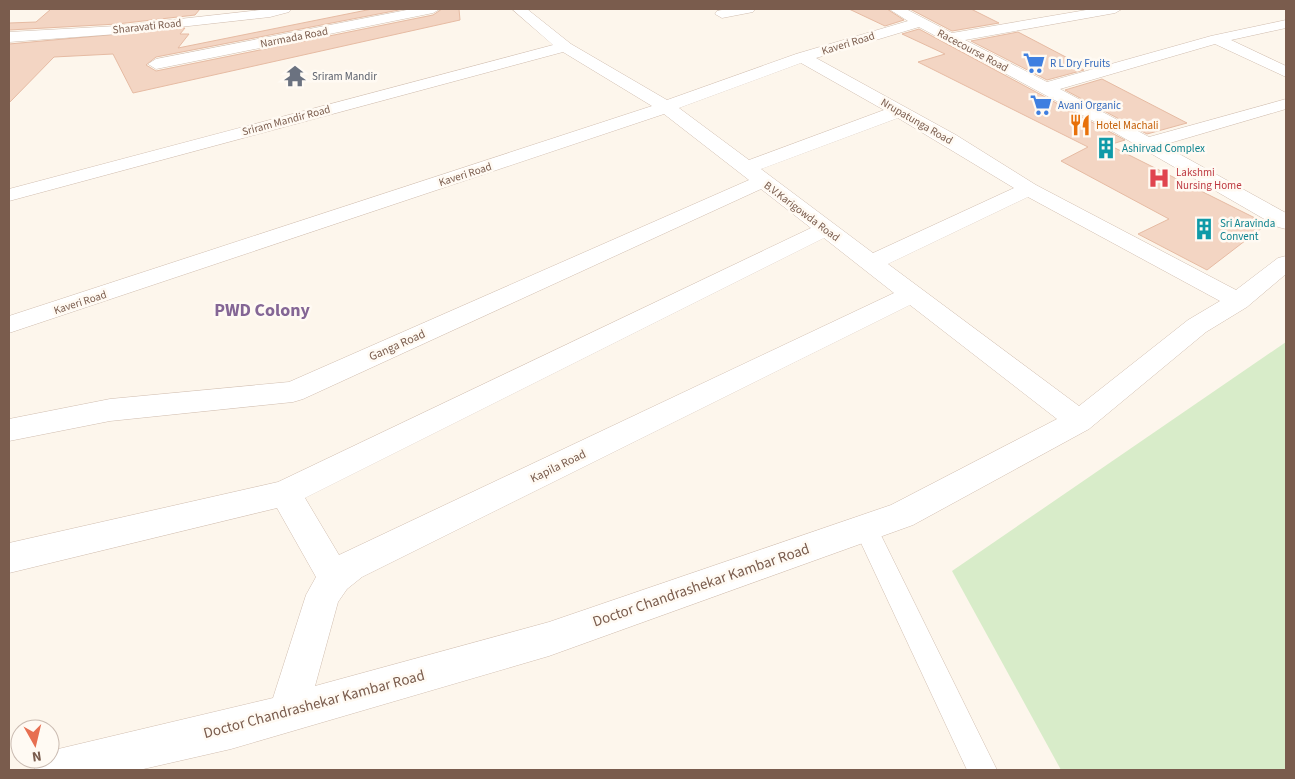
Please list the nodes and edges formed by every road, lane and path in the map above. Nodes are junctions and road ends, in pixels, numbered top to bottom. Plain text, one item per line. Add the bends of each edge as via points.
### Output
1 (284, 9) edge
2 (433, 9) edge
3 (748, 9) edge
4 (896, 9) edge
5 (1115, 9) edge
6 (528, 11) edge
7 (722, 14) dead end
8 (920, 22) junction
9 (1286, 24) edge
10 (9, 37) edge
11 (949, 38) junction
12 (1216, 39) junction
13 (565, 47) junction
14 (802, 57) junction
15 (156, 64) dead end
16 (1286, 72) edge
17 (1045, 88) junction
18 (1286, 104) edge
19 (666, 107) junction
20 (899, 111) junction
21 (1148, 143) junction
22 (755, 175) junction
23 (1029, 189) junction
24 (9, 195) edge
25 (1282, 216) edge
26 (826, 229) junction
27 (870, 263) junction
28 (1286, 263) edge
29 (912, 294) junction
30 (1238, 301) junction
31 (9, 325) edge
32 (1079, 421) junction
33 (9, 430) edge
34 (285, 493) junction
35 (866, 528) junction
36 (9, 558) edge
37 (335, 578) junction
38 (288, 712) junction
39 (54, 770) edge
40 (982, 770) edge

1 - 10 street, Sharavati Road via 127,29
2 - 15 street, Narmada Road
3 - 7 street
4 - 8 street, Racecourse Road
5 - 11 street
6 - 13 street, B.V.Karigowda Road
8 - 11 street, Racecourse Road
8 - 14 street, Kaveri Road
9 - 12 street
11 - 17 street, Racecourse Road
12 - 16 street
12 - 17 street
13 - 19 street, B.V.Karigowda Road
13 - 24 street, Sriram Mandir Road
14 - 19 street, Kaveri Road
14 - 20 street, Nrupatunga Road
17 - 21 street, Racecourse Road
18 - 21 street
19 - 22 street, B.V.Karigowda Road
19 - 31 street, Kaveri Road
20 - 22 street, Ganga Road
20 - 23 street, Nrupatunga Road
21 - 25 street, Racecourse Road
22 - 26 street, B.V.Karigowda Road
22 - 33 street, Ganga Road via 292,392 110,410
23 - 27 street
23 - 30 street, Nrupatunga Road
26 - 27 street, B.V.Karigowda Road
26 - 34 street
27 - 29 street, B.V.Karigowda Road
28 - 30 street, Doctor Chandrashekar Kambar Road
29 - 32 street, B.V.Karigowda Road
29 - 37 street, Kapila Road via 350,566
30 - 32 street, Doctor Chandrashekar Kambar Road via 1197,326
32 - 35 street, Doctor Chandrashekar Kambar Road via 902,515
34 - 36 street
34 - 37 street
35 - 38 street, Doctor Chandrashekar Kambar Road via 549,639
35 - 40 lane
37 - 38 street, Kapila Road via 323,595
38 - 39 street, Doctor Chandrashekar Kambar Road via 231,729

